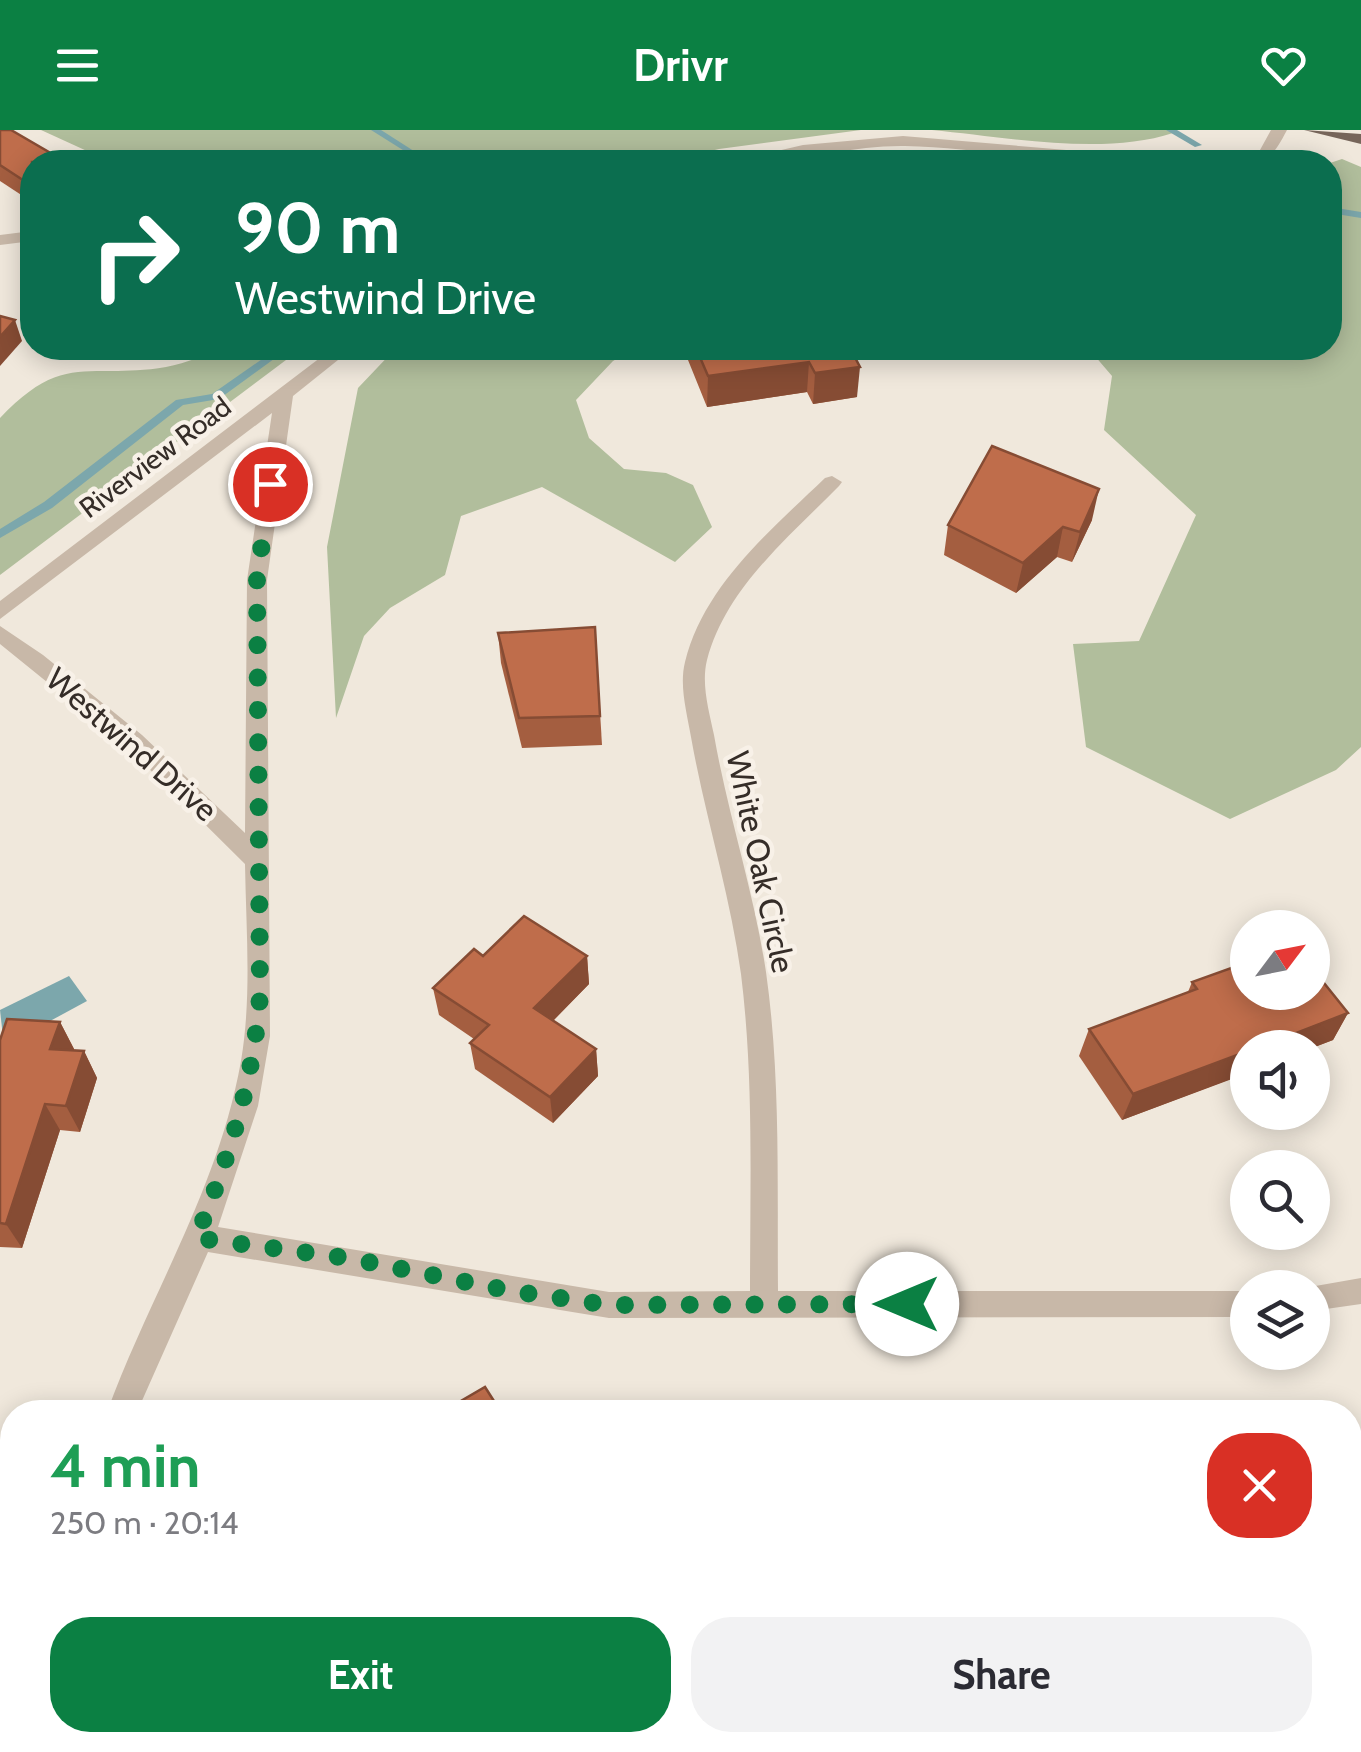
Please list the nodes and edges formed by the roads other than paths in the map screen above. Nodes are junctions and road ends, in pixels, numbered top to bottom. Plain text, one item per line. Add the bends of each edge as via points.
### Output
1 (1312, 130) edge
2 (1361, 139) edge
3 (807, 150) edge
4 (1008, 150) edge
5 (328, 360) edge
6 (284, 394) junction
7 (832, 482) dead end
8 (0, 612) edge
9 (0, 633) edge
10 (258, 861) junction
11 (196, 1238) junction
12 (1361, 1291) edge
13 (1330, 1295) edge
14 (1230, 1304) edge
15 (764, 1305) junction
16 (127, 1400) edge

1 - 2 main road
3 - 4 street via 903,141
5 - 6 street, Riverview Road
6 - 8 street, Riverview Road
6 - 10 street, Westwind Drive via 257,580
7 - 15 street, White Oak Circle via 732,589 712,618 693,678 754,974
9 - 10 street, Westwind Drive via 187,784
10 - 11 street, Westwind Drive via 255,1058 245,1106
11 - 15 street via 609,1305
11 - 16 street, Westwind Drive
12 - 13 street
14 - 15 street

